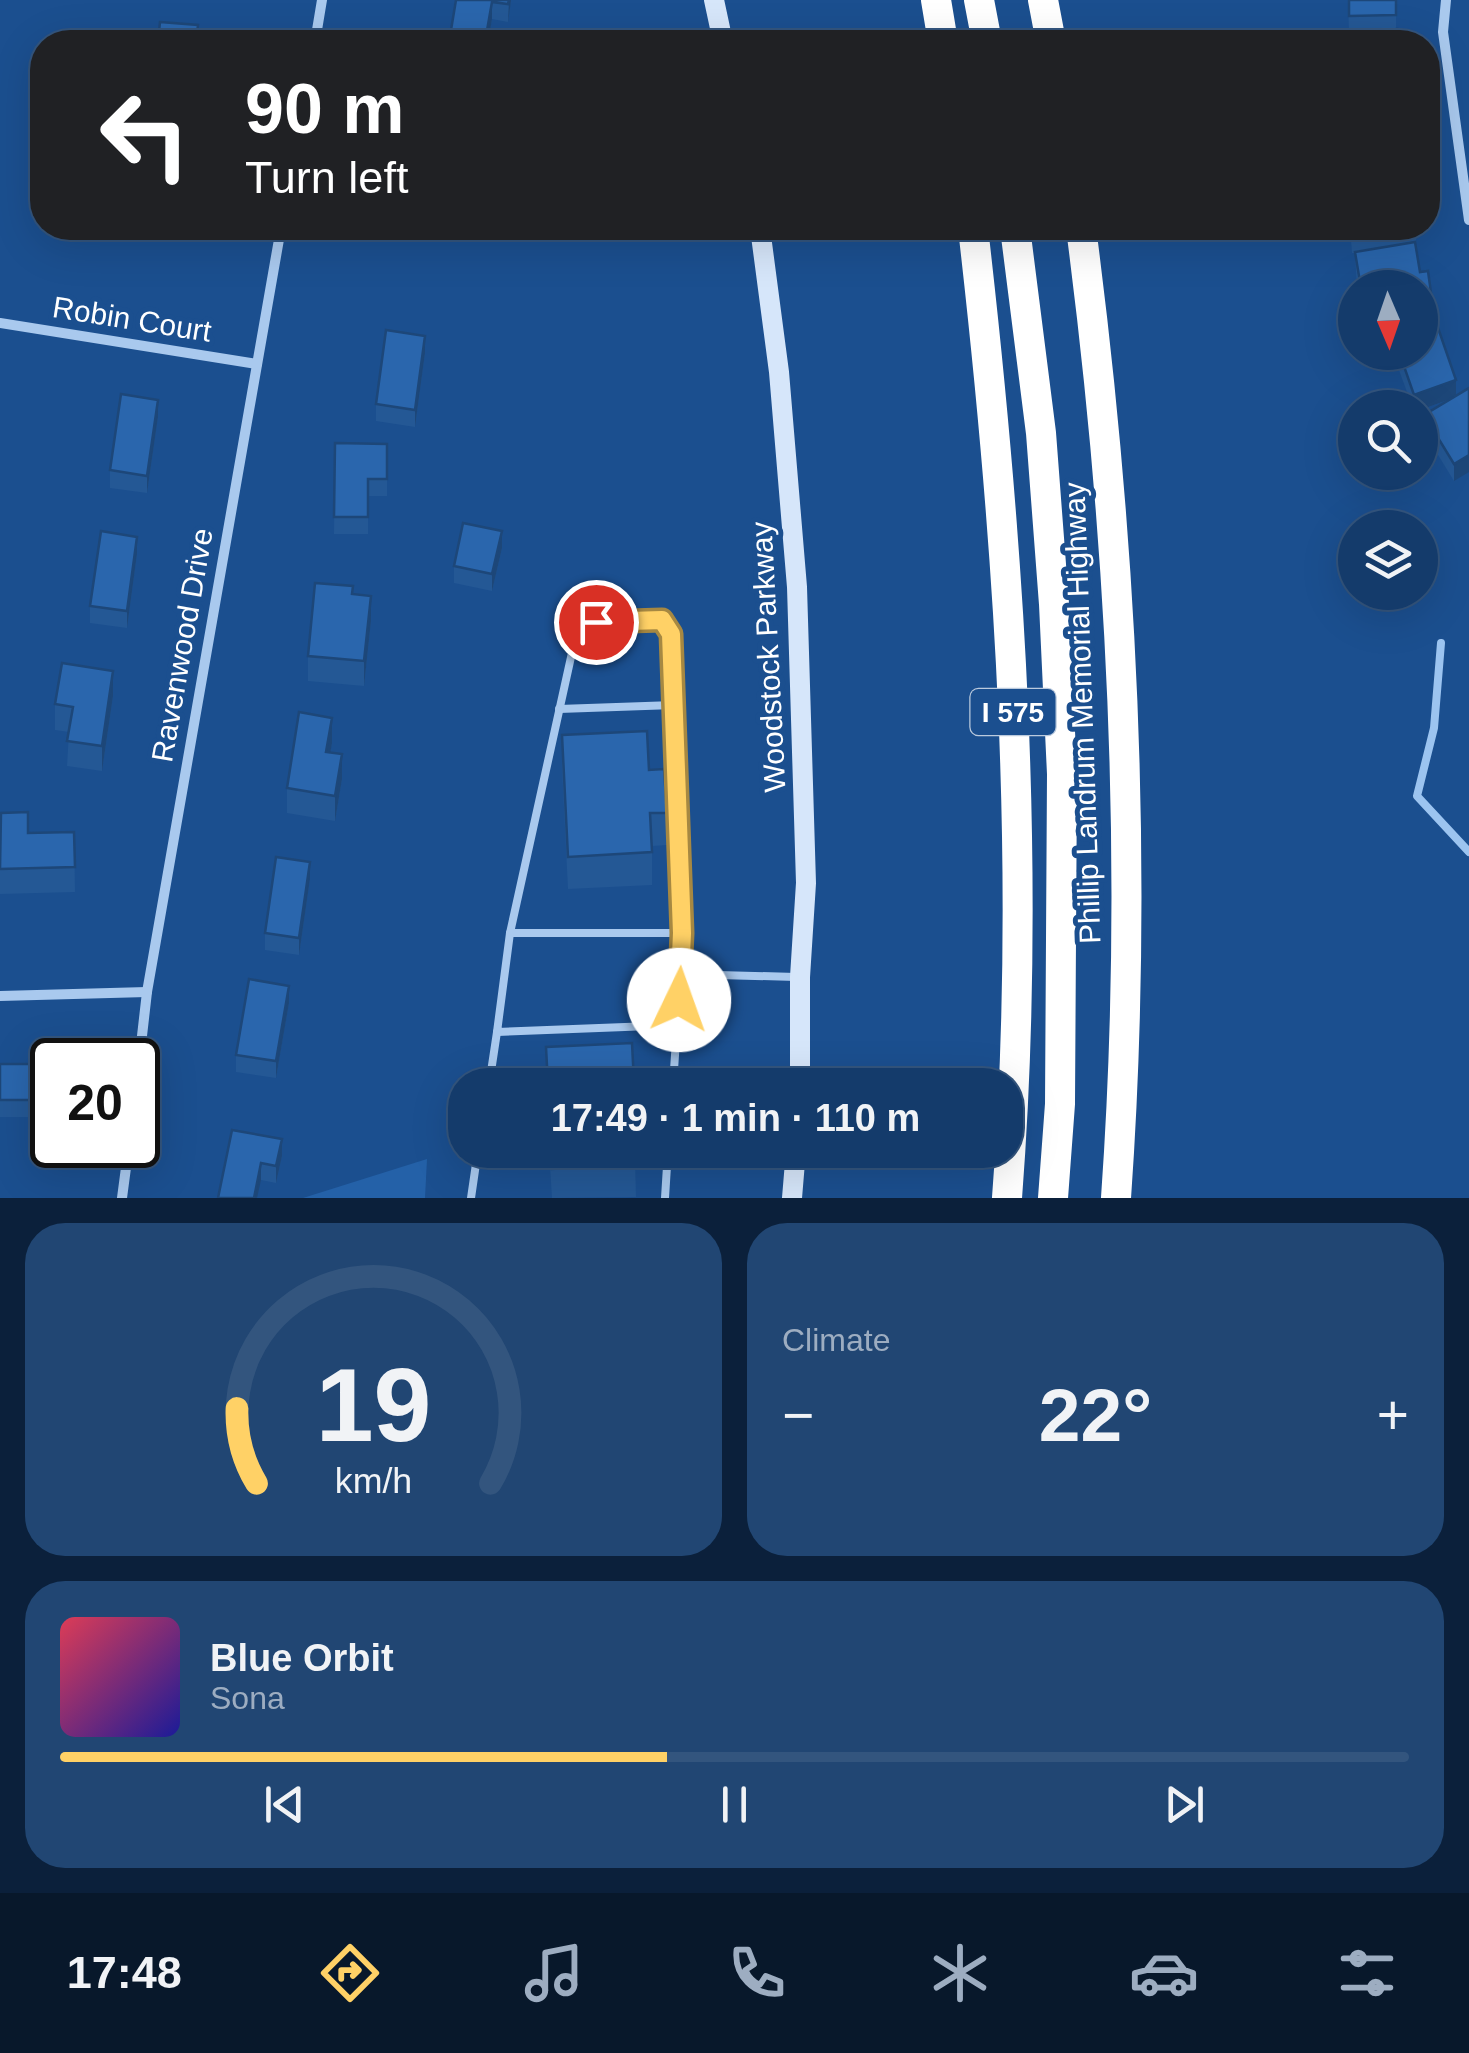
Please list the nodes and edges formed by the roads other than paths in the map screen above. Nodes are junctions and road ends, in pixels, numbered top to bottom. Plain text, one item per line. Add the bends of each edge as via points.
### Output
1 (322, 0) edge
2 (714, 0) edge
3 (936, 0) edge
4 (979, 0) edge
5 (1043, 0) edge
6 (1446, 0) edge
7 (316, 30) edge
8 (720, 30) edge
9 (940, 30) edge
10 (985, 30) edge
11 (1048, 30) edge
12 (1467, 186) edge
13 (1469, 220) edge
14 (279, 240) edge
15 (762, 240) edge
16 (973, 240) edge
17 (1017, 240) edge
18 (1083, 240) edge
19 (0, 323) edge
20 (256, 364) junction
21 (674, 706) junction
22 (560, 709) junction
23 (510, 933) junction
24 (682, 933) junction
25 (681, 974) junction
26 (800, 977) junction
27 (147, 992) junction
28 (0, 996) edge
29 (677, 1025) junction
30 (497, 1032) junction
31 (142, 1038) edge
32 (492, 1068) edge
33 (674, 1068) edge
34 (800, 1068) edge
35 (125, 1168) edge
36 (475, 1168) edge
37 (667, 1168) edge
38 (794, 1168) edge
39 (122, 1198) edge
40 (471, 1198) edge
41 (665, 1198) edge
42 (792, 1198) edge
43 (1007, 1198) edge
44 (1053, 1198) edge
45 (1116, 1198) edge

1 - 7 street
2 - 8 main road
3 - 9 highway
4 - 10 highway
5 - 11 highway
6 - 12 street via 1442,32
12 - 13 street
14 - 20 street, Ravenwood Drive
15 - 26 main road, Woodstock Parkway via 797,587 806,883
16 - 43 highway, I 575 via 1007,575 1014,748 1018,920
17 - 44 highway via 1041,433 1062,774 1060,1104
18 - 45 highway, Phillip Landrum Memorial Highway via 1114,531 1125,749 1126,986
19 - 20 street, Robin Court
20 - 27 street, Ravenwood Drive
21 - 22 lane
21 - 22 lane via 671,634 662,620 584,627 575,638
21 - 24 lane
22 - 23 lane
23 - 24 lane
23 - 30 lane
24 - 25 lane
25 - 26 lane
25 - 29 lane
26 - 34 main road, Woodstock Parkway
27 - 28 street
27 - 31 street, Ravenwood Drive
29 - 30 lane
29 - 33 lane
30 - 32 lane
35 - 39 street
36 - 40 lane
37 - 41 lane
38 - 42 main road

